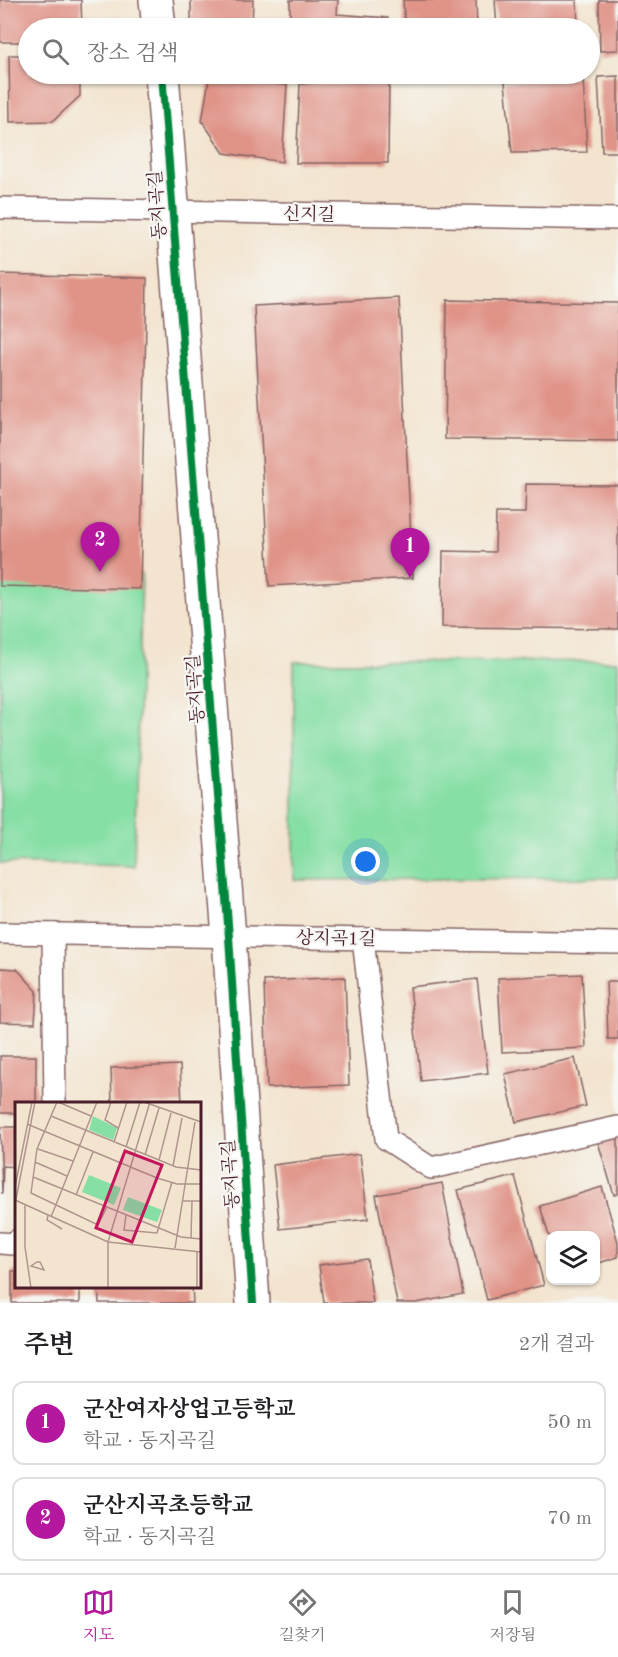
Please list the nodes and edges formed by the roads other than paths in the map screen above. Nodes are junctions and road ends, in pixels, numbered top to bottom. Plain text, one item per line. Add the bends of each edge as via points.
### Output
1 (156, 0) edge
2 (158, 18) edge
3 (163, 84) edge
4 (0, 208) edge
5 (173, 211) junction
6 (618, 219) edge
7 (0, 933) edge
8 (53, 934) junction
9 (229, 937) junction
10 (363, 939) junction
11 (618, 942) edge
12 (55, 1102) edge
13 (618, 1127) edge
14 (15, 1241) edge
15 (0, 1243) edge
16 (254, 1303) edge

1 - 2 street
3 - 5 street, 동지곡길
4 - 5 lane, 신지길
5 - 6 lane, 신지길
5 - 9 street, 동지곡길
7 - 8 lane, 상지곡1길
8 - 9 lane, 상지곡1길
8 - 12 lane
9 - 10 lane, 상지곡1길
9 - 16 street, 동지곡길
10 - 11 lane, 상지곡1길
10 - 13 lane via 386,1139 431,1168
14 - 15 lane

